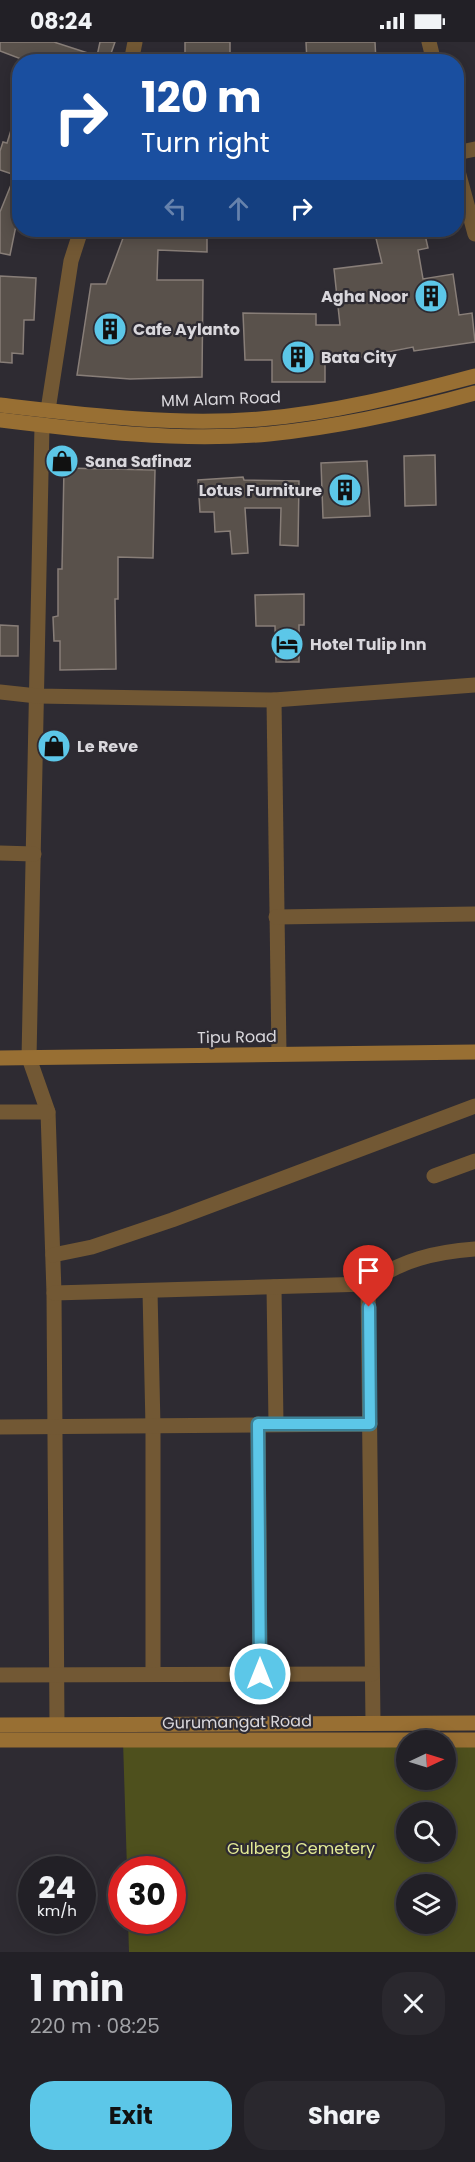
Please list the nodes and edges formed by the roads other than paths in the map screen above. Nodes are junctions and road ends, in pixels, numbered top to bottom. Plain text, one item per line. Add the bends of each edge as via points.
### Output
1 (464, 193) edge
2 (475, 234) edge
3 (79, 237) edge
4 (475, 376) edge
5 (475, 393) edge
6 (0, 405) edge
7 (48, 410) junction
8 (0, 420) edge
9 (42, 425) junction
10 (475, 685) edge
11 (0, 692) edge
12 (38, 696) junction
13 (274, 700) junction
14 (0, 853) edge
15 (34, 854) junction
16 (475, 914) edge
17 (276, 917) junction
18 (475, 1052) edge
19 (279, 1054) junction
20 (0, 1058) edge
21 (29, 1058) junction
22 (475, 1106) edge
23 (0, 1112) edge
24 (48, 1112) junction
25 (475, 1161) edge
26 (434, 1176) dead end
27 (475, 1249) edge
28 (53, 1256) junction
29 (368, 1284) junction
30 (274, 1287) junction
31 (150, 1291) junction
32 (54, 1293) junction
33 (258, 1424) junction
34 (276, 1424) junction
35 (370, 1424) junction
36 (0, 1427) edge
37 (55, 1427) junction
38 (153, 1427) junction
39 (57, 1674) junction
40 (153, 1674) junction
41 (260, 1674) junction
42 (372, 1674) junction
43 (0, 1675) edge
44 (373, 1723) junction
45 (475, 1723) edge
46 (57, 1724) junction
47 (0, 1725) edge
48 (0, 1740) edge
49 (475, 1740) edge

1 - 2 street
3 - 7 street via 71,261
4 - 7 street, MM Alam Road via 379,402 260,419 149,420
5 - 9 street via 385,417 267,434 156,436
6 - 7 street, MM Alam Road
8 - 9 street
9 - 12 street
10 - 13 street
11 - 12 street
12 - 13 street
12 - 15 street
13 - 17 street
14 - 15 street
15 - 21 street
16 - 17 street
17 - 19 street
18 - 19 street, Tipu Road
19 - 21 street, Tipu Road
20 - 21 street, Tipu Road
21 - 24 street
22 - 28 street via 172,1220
23 - 24 street
24 - 28 street
25 - 26 street
27 - 29 street via 419,1257 389,1269
28 - 32 street
29 - 30 street
29 - 35 street
30 - 31 street
30 - 34 street
31 - 32 street
31 - 38 street
32 - 37 street
33 - 34 street
33 - 38 street
33 - 41 street
34 - 35 street
35 - 42 street
36 - 37 street
37 - 38 street
37 - 39 street
38 - 40 street
39 - 40 street
39 - 43 street
39 - 46 street
40 - 41 street
41 - 42 street
42 - 44 street
44 - 45 street, Gurumangat Road
44 - 46 street, Gurumangat Road
46 - 47 street, Gurumangat Road
48 - 49 street, Gurumangat Road

